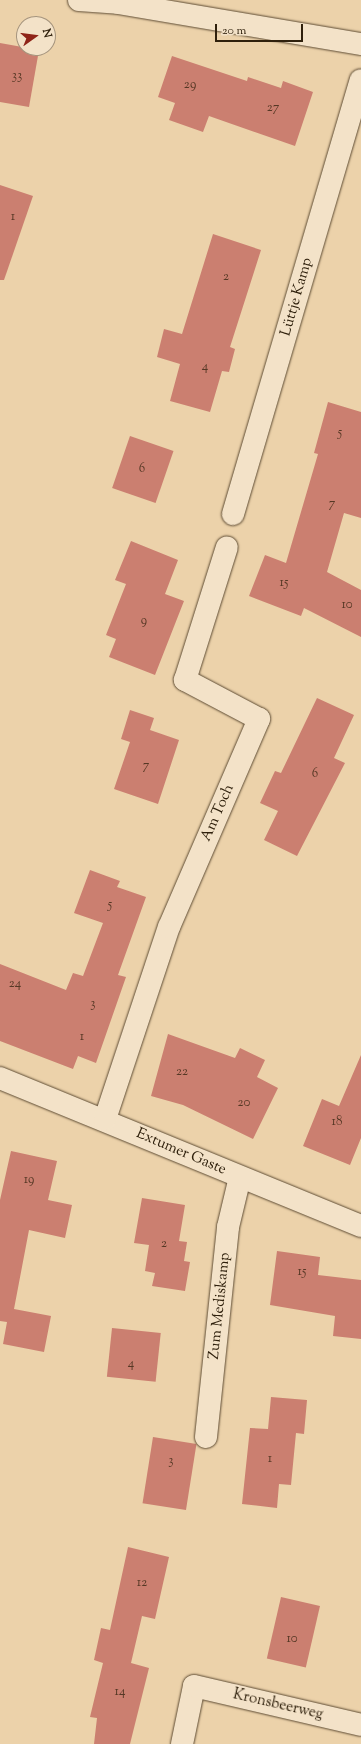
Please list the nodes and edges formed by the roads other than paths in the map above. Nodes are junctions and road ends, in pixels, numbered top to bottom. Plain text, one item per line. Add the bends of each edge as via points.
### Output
1 (79, 0) edge
2 (361, 44) edge
3 (361, 80) edge
4 (233, 514) dead end
5 (227, 547) dead end
6 (0, 1078) edge
7 (105, 1119) junction
8 (240, 1177) junction
9 (361, 1226) edge
10 (206, 1437) dead end
11 (361, 1725) edge
12 (182, 1744) edge

1 - 2 street via 118,3
3 - 4 street, Lüttje Kamp
5 - 7 street, Am Toch via 185,680 259,719 169,926
6 - 7 street, Extumer Gaste
7 - 8 street, Extumer Gaste
8 - 9 street, Extumer Gaste
8 - 10 street, Zum Mediskamp via 228,1227
11 - 12 street, Kronsbeerweg via 194,1686

